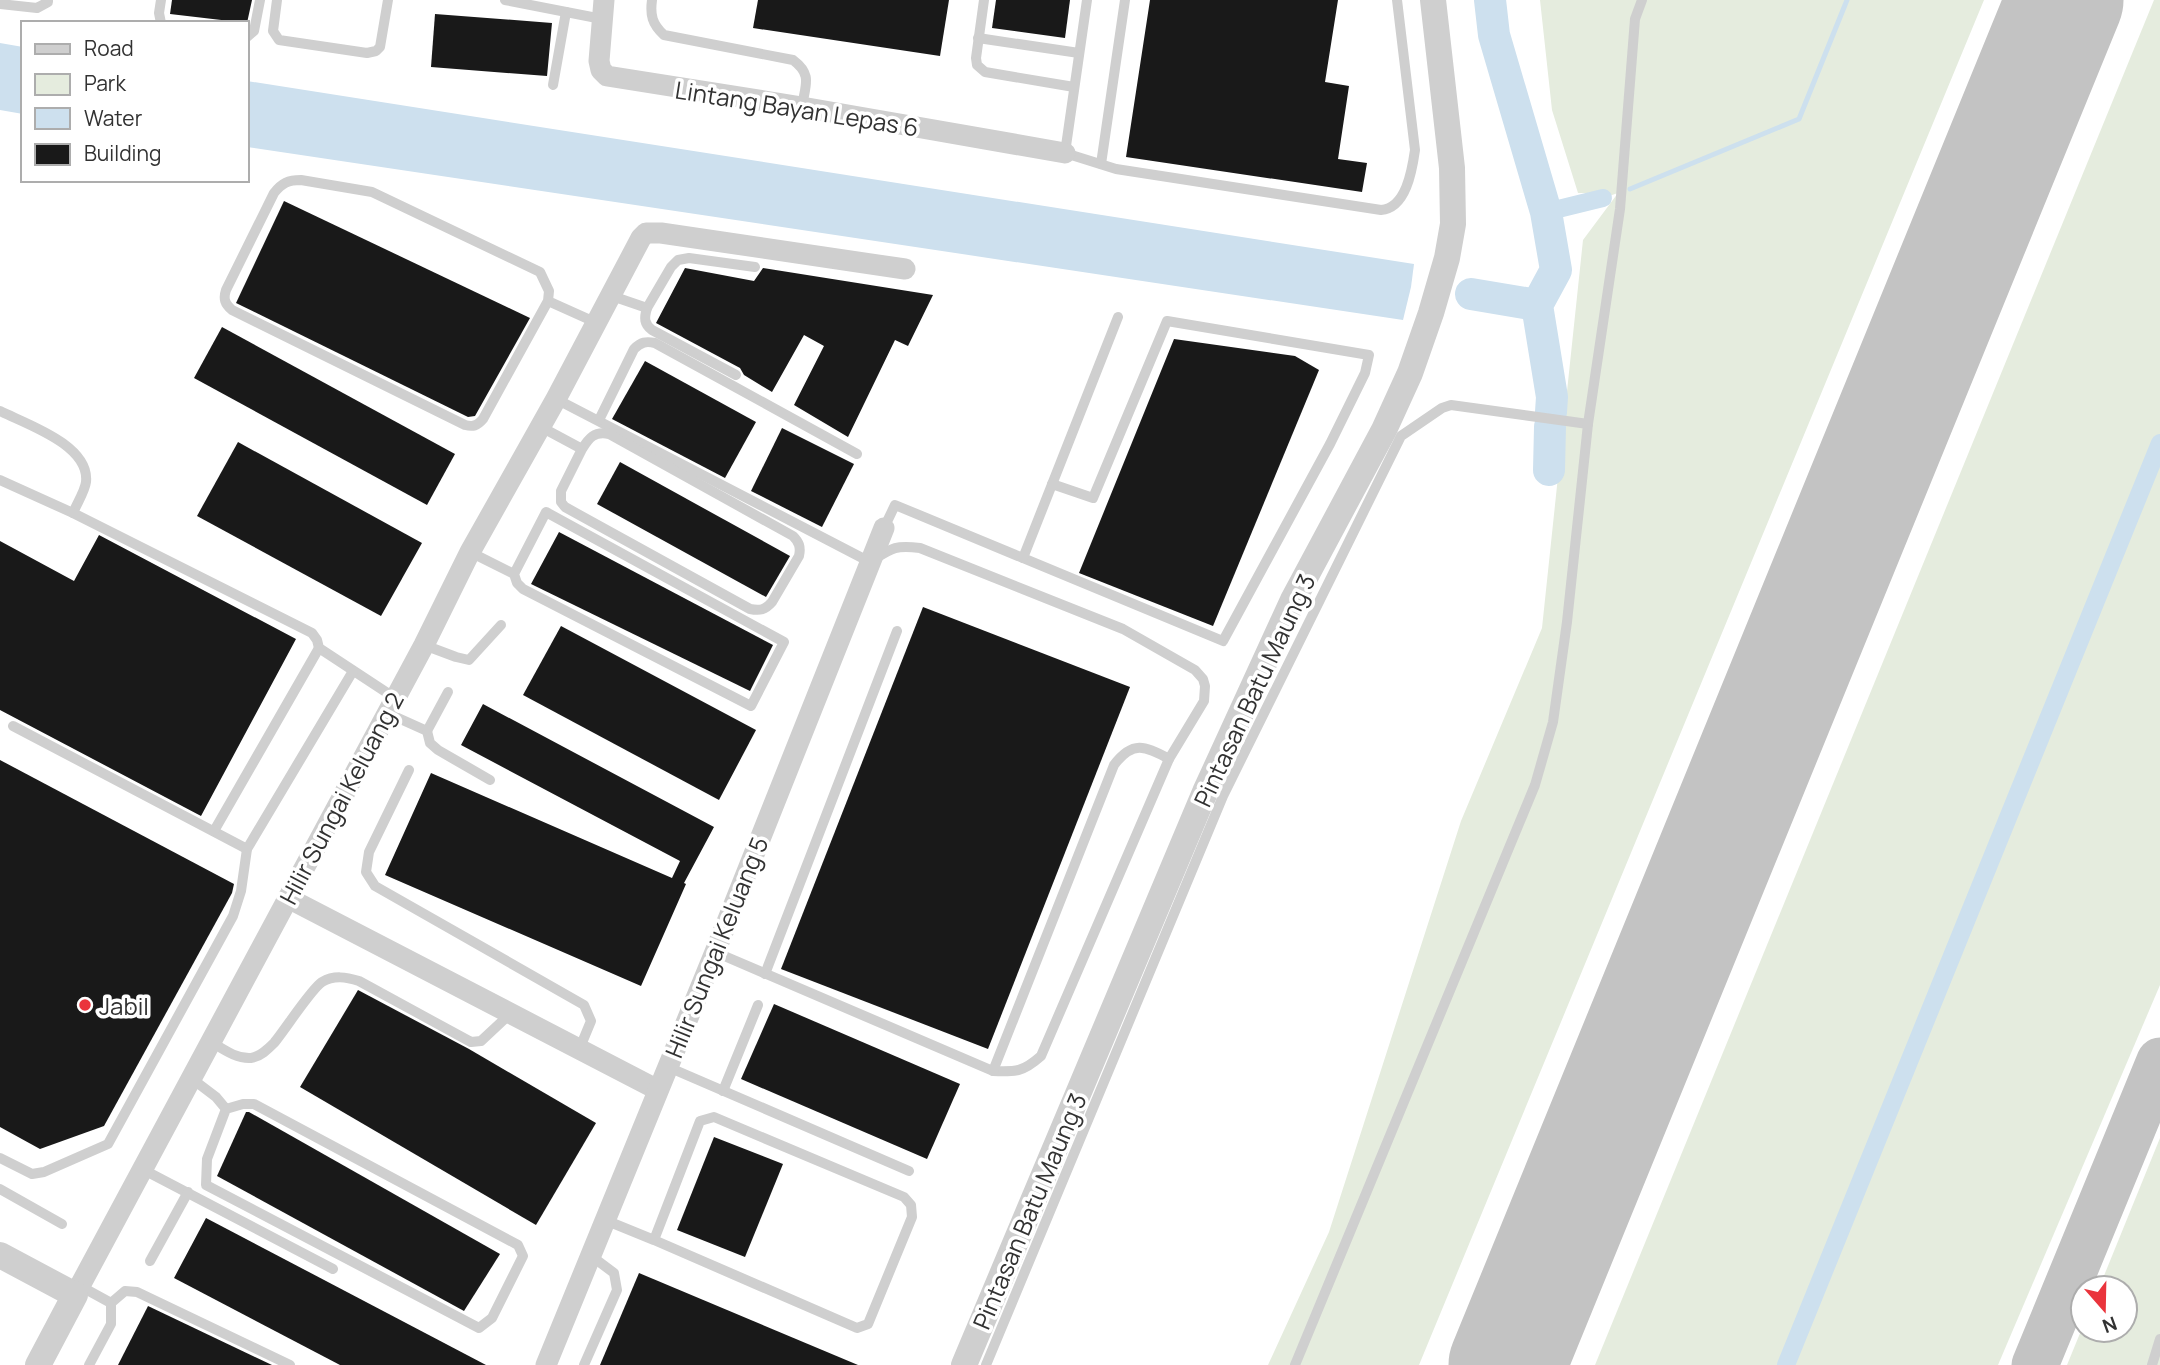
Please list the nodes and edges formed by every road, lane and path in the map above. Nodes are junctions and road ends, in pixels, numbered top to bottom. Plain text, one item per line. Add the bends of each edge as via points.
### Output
1 (48, 0) edge
2 (161, 0) edge
3 (260, 0) edge
4 (277, 0) edge
5 (388, 0) edge
6 (505, 0) edge
7 (652, 0) edge
8 (984, 0) edge
9 (1087, 0) edge
10 (1125, 0) edge
11 (1397, 0) edge
12 (1433, 0) edge
13 (1642, 0) edge
14 (0, 4) edge
15 (603, 10) edge
16 (566, 12) junction
17 (161, 21) edge
18 (248, 36) edge
19 (978, 38) junction
20 (1079, 53) junction
21 (553, 85) dead end
22 (1074, 87) junction
23 (802, 107) junction
24 (1065, 153) junction
25 (1101, 164) junction
26 (755, 267) dead end
27 (905, 269) dead end
28 (612, 296) junction
29 (548, 301) junction
30 (647, 307) junction
31 (1118, 317) dead end
32 (597, 323) junction
33 (736, 374) dead end
34 (556, 399) junction
35 (0, 411) edge
36 (599, 420) junction
37 (1588, 424) junction
38 (541, 427) junction
39 (582, 449) junction
40 (857, 454) dead end
41 (0, 480) edge
42 (1052, 484) junction
43 (73, 513) junction
44 (884, 528) joint
45 (470, 552) junction
46 (1023, 558) junction
47 (870, 562) junction
48 (514, 574) junction
49 (502, 625) dead end
50 (897, 631) dead end
51 (424, 645) junction
52 (319, 648) junction
53 (353, 671) junction
54 (448, 692) dead end
55 (391, 706) junction
56 (13, 726) dead end
57 (427, 731) junction
58 (1169, 759) junction
59 (409, 770) dead end
60 (490, 780) dead end
61 (214, 831) junction
62 (247, 849) junction
63 (288, 898) junction
64 (715, 952) junction
65 (765, 974) junction
66 (758, 1005) dead end
67 (510, 1014) junction
68 (211, 1042) junction
69 (579, 1050) junction
70 (668, 1067) junction
71 (993, 1071) junction
72 (191, 1078) junction
73 (658, 1090) junction
74 (723, 1091) junction
75 (226, 1109) junction
76 (0, 1158) edge
77 (142, 1169) junction
78 (909, 1171) dead end
79 (0, 1189) edge
80 (188, 1192) junction
81 (605, 1220) junction
82 (62, 1224) dead end
83 (654, 1240) junction
84 (0, 1255) edge
85 (590, 1255) junction
86 (150, 1261) dead end
87 (333, 1269) dead end
88 (77, 1290) junction
89 (111, 1303) junction
90 (2160, 1339) edge
91 (38, 1365) edge
92 (89, 1365) edge
93 (290, 1365) edge
94 (545, 1365) edge
95 (584, 1365) edge
96 (964, 1365) edge
97 (986, 1365) edge
98 (1295, 1365) edge
99 (2152, 1365) edge

1 - 14 lane via 37,8
2 - 17 lane
3 - 18 lane via 254,31
4 - 5 lane via 273,32 279,40 366,53 380,47
6 - 16 lane
7 - 23 lane via 650,13 664,35 793,60 807,75
8 - 19 lane
9 - 20 lane
10 - 25 lane
11 - 25 lane via 1415,150 1400,202 1390,209
12 - 96 street, Pintasan Batu Maung 3 via 1452,168 1453,224 1431,313 1384,430 1293,600 1205,792
13 - 37 lane via 1635,19 1620,209
15 - 16 lane
15 - 23 street, Lintang Bayan Lepas 6 via 599,61 607,76
16 - 21 lane
19 - 20 lane
19 - 22 lane via 977,65 985,72
20 - 22 lane
22 - 24 lane
23 - 24 street, Lintang Bayan Lepas 6
24 - 25 lane
26 - 30 lane via 678,260
27 - 28 street, Hilir Sungai Keluang 2 via 646,233
28 - 30 lane
28 - 32 street, Hilir Sungai Keluang 2
29 - 29 lane via 483,419 471,427 232,310 224,298 274,192 290,180 300,180 372,192 540,272 550,291
29 - 32 lane
30 - 33 lane via 645,319 652,330
31 - 42 lane
32 - 34 street, Hilir Sungai Keluang 2
34 - 36 lane
34 - 38 street, Hilir Sungai Keluang 2
35 - 43 lane via 62,441 83,463 86,482
36 - 40 lane via 634,349 648,341
36 - 47 lane
37 - 97 lane via 1451,405 1401,436 1223,796
37 - 98 lane via 1553,722 1535,785
38 - 39 lane
38 - 45 street, Hilir Sungai Keluang 2
39 - 39 lane via 561,491 565,507 750,609 758,611 772,602 799,556 793,536 609,435 593,435
41 - 43 lane
42 - 46 lane
42 - 46 lane via 1093,498 1167,321 1369,355 1365,373 1329,444 1223,641
43 - 52 lane via 312,633
44 - 46 lane via 894,505
44 - 47 street, Hilir Sungai Keluang 5
45 - 48 lane
45 - 51 street, Hilir Sungai Keluang 2
47 - 58 lane via 891,548 920,548 1123,629 1195,670 1203,679 1204,701
47 - 64 street, Hilir Sungai Keluang 5
48 - 48 lane via 546,512 785,642 751,706 523,589
49 - 51 lane via 469,660
50 - 65 lane
51 - 55 street, Hilir Sungai Keluang 2
52 - 53 lane
52 - 61 lane
53 - 55 lane
53 - 62 lane
54 - 57 lane
55 - 57 lane
55 - 63 street, Hilir Sungai Keluang 2
56 - 61 lane
57 - 60 lane via 438,750
58 - 71 lane via 1041,1056 1016,1072
58 - 71 lane via 1137,747 1122,754 1114,765
59 - 69 lane via 369,852 366,872 375,886 584,1005 591,1021
61 - 62 lane
62 - 76 lane via 233,916 108,1144 32,1174
63 - 67 street
63 - 68 street, Hilir Sungai Keluang 2
64 - 65 lane
64 - 70 street, Hilir Sungai Keluang 5
65 - 71 lane
66 - 74 lane
67 - 68 lane via 481,1041 471,1042 359,981 334,978 320,983 275,1042 258,1056 235,1056
67 - 69 street
68 - 72 street, Hilir Sungai Keluang 2
69 - 73 street
70 - 73 street, Hilir Sungai Keluang 5
70 - 74 lane
72 - 75 lane
72 - 77 street, Hilir Sungai Keluang 2
73 - 81 street, Hilir Sungai Keluang 5
74 - 78 lane
75 - 75 lane via 254,1104 518,1245 523,1256 492,1318 478,1328 206,1185 206,1159
77 - 80 lane
77 - 88 street, Hilir Sungai Keluang 2
79 - 82 lane
80 - 86 lane
80 - 87 lane
81 - 83 lane
81 - 85 street, Hilir Sungai Keluang 5
83 - 83 lane via 700,1121 713,1117 904,1197 911,1205 912,1217 868,1324 857,1328
84 - 88 street
85 - 94 street, Hilir Sungai Keluang 5
85 - 95 lane via 614,1273 617,1290
88 - 89 lane
88 - 91 street, Hilir Sungai Keluang 2
89 - 92 lane via 111,1324
89 - 93 lane via 125,1291 137,1292
90 - 99 lane

